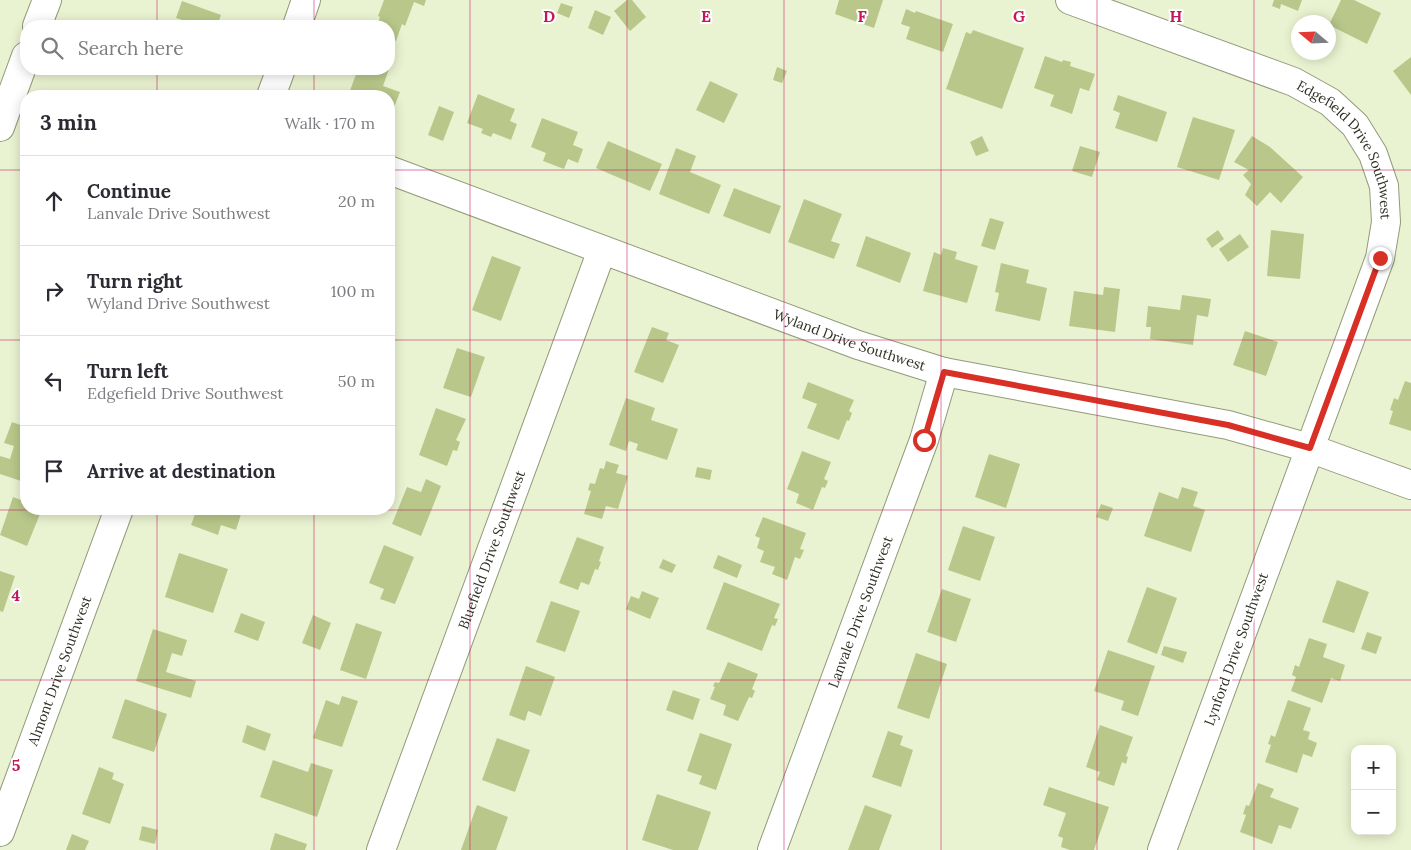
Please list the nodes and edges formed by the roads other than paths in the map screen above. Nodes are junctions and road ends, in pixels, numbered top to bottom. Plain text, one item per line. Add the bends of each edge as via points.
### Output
1 (47, 0) edge
2 (306, 0) edge
3 (1070, 0) edge
4 (39, 20) edge
5 (299, 20) edge
6 (20, 72) edge
7 (279, 75) edge
8 (273, 90) edge
9 (0, 127) edge
10 (395, 172) edge
11 (602, 250) junction
12 (944, 372) junction
13 (1310, 448) junction
14 (1411, 484) edge
15 (117, 515) edge
16 (0, 832) edge
17 (381, 850) edge
18 (772, 850) edge
19 (1162, 850) edge

1 - 4 street
2 - 5 street
3 - 13 street, Edgefield Drive Southwest via 1294,82 1330,102 1355,125 1373,154 1384,186 1386,222 1380,258
6 - 9 street
7 - 8 street
10 - 11 street, Wyland Drive Southwest
11 - 12 street, Wyland Drive Southwest via 858,345
11 - 17 street, Bluefield Drive Southwest
12 - 13 street, Wyland Drive Southwest via 1228,425
12 - 18 street, Lanvale Drive Southwest via 924,440
13 - 14 street, Wyland Drive Southwest
13 - 19 street, Lynford Drive Southwest
15 - 16 street, Almont Drive Southwest

